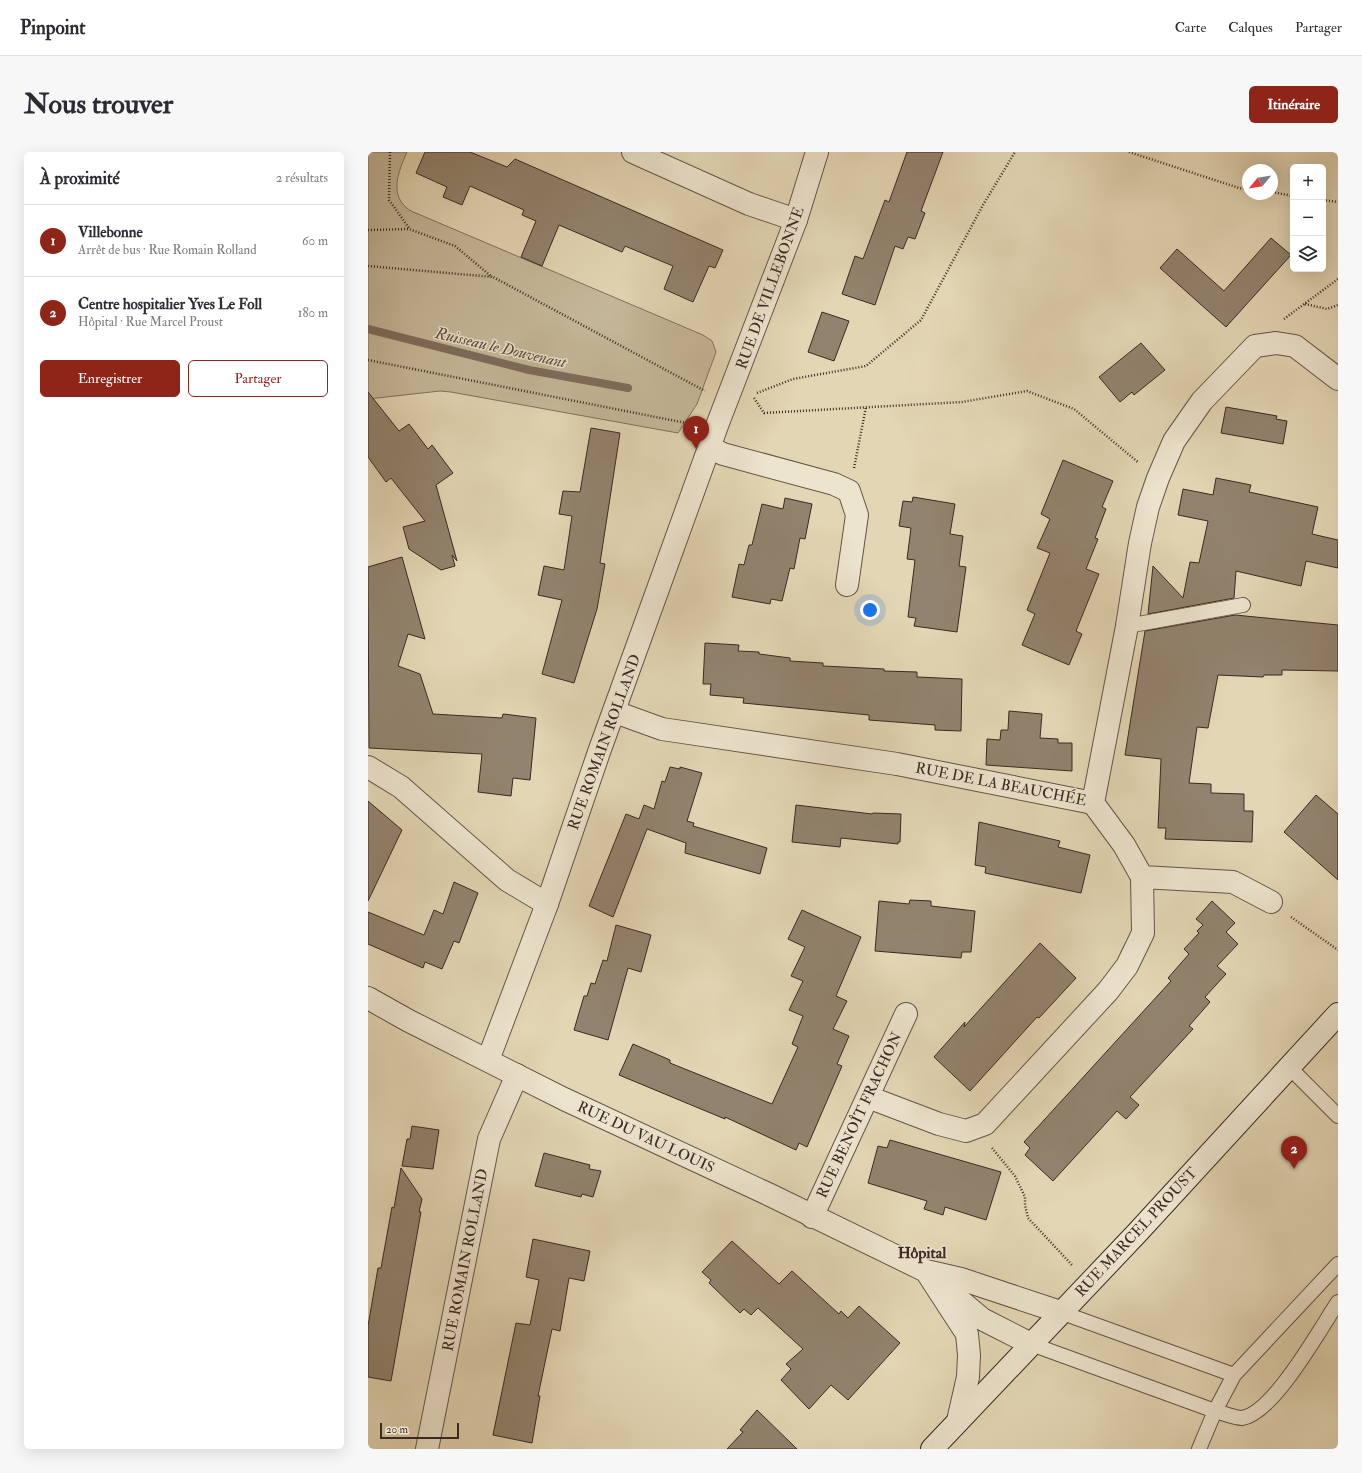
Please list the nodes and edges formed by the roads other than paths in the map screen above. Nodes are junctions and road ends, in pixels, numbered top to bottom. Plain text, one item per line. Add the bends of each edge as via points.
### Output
1 (633, 152) edge
2 (817, 152) edge
3 (796, 220) junction
4 (1338, 379) edge
5 (718, 423) joint
6 (709, 447) junction
7 (847, 585) dead end
8 (1243, 605) dead end
9 (1127, 626) junction
10 (615, 712) junction
11 (368, 767) edge
12 (1093, 803) junction
13 (1142, 877) junction
14 (1271, 902) road end
15 (546, 904) junction
16 (368, 998) edge
17 (906, 1014) dead end
18 (1338, 1014) edge
19 (488, 1060) junction
20 (1289, 1068) junction
21 (517, 1074) junction
22 (868, 1097) junction
23 (1338, 1116) edge
24 (812, 1217) junction
25 (1338, 1264) edge
26 (926, 1271) junction
27 (1338, 1302) edge
28 (1060, 1312) junction
29 (1031, 1344) junction
30 (1234, 1375) junction
31 (1216, 1411) junction
32 (958, 1421) junction
33 (427, 1449) edge
34 (932, 1449) edge
35 (1199, 1449) edge

1 - 3 street via 749,204
2 - 3 street, RUE DE VILLEBONNE
3 - 5 street, RUE DE VILLEBONNE
4 - 9 street, RUE DE LA BEAUCHÉE via 1295,346 1276,343 1255,346 1202,400 1174,441 1148,507
5 - 6 street, RUE ROMAIN ROLLAND
6 - 7 street via 723,454 834,484 850,491 857,515
6 - 10 street, RUE ROMAIN ROLLAND
8 - 9 lane
9 - 12 street, RUE DE LA BEAUCHÉE
10 - 12 street, RUE DE LA BEAUCHÉE via 662,729 897,764
10 - 15 street, RUE ROMAIN ROLLAND
11 - 15 street via 401,788 507,880
12 - 13 street via 1124,844
13 - 14 street via 1233,882
13 - 22 street via 1143,933 1127,966 1108,991 985,1124 966,1131 939,1124
15 - 19 street, RUE ROMAIN ROLLAND
16 - 19 street, RUE DU VAU LOUIS
17 - 22 street, RUE BENOÎT FRACHON
18 - 20 street, RUE MARCEL PROUST
19 - 21 street, RUE DU VAU LOUIS
20 - 23 lane
20 - 28 street, RUE MARCEL PROUST via 1090,1283
21 - 24 street, RUE DU VAU LOUIS
21 - 33 street, RUE ROMAIN ROLLAND via 489,1139
22 - 24 street, RUE BENOÎT FRACHON
24 - 26 street, RUE DU VAU LOUIS
25 - 30 lane
26 - 28 street, RUE DU VAU LOUIS via 961,1278
26 - 29 street, RUE DU VAU LOUIS via 982,1319
26 - 32 street via 967,1334 968,1377
27 - 31 lane via 1279,1390 1256,1413 1241,1418
28 - 29 street, RUE MARCEL PROUST
28 - 30 lane
29 - 31 lane
29 - 32 street, RUE MARCEL PROUST
30 - 31 lane
31 - 35 lane
32 - 34 street, RUE MARCEL PROUST

